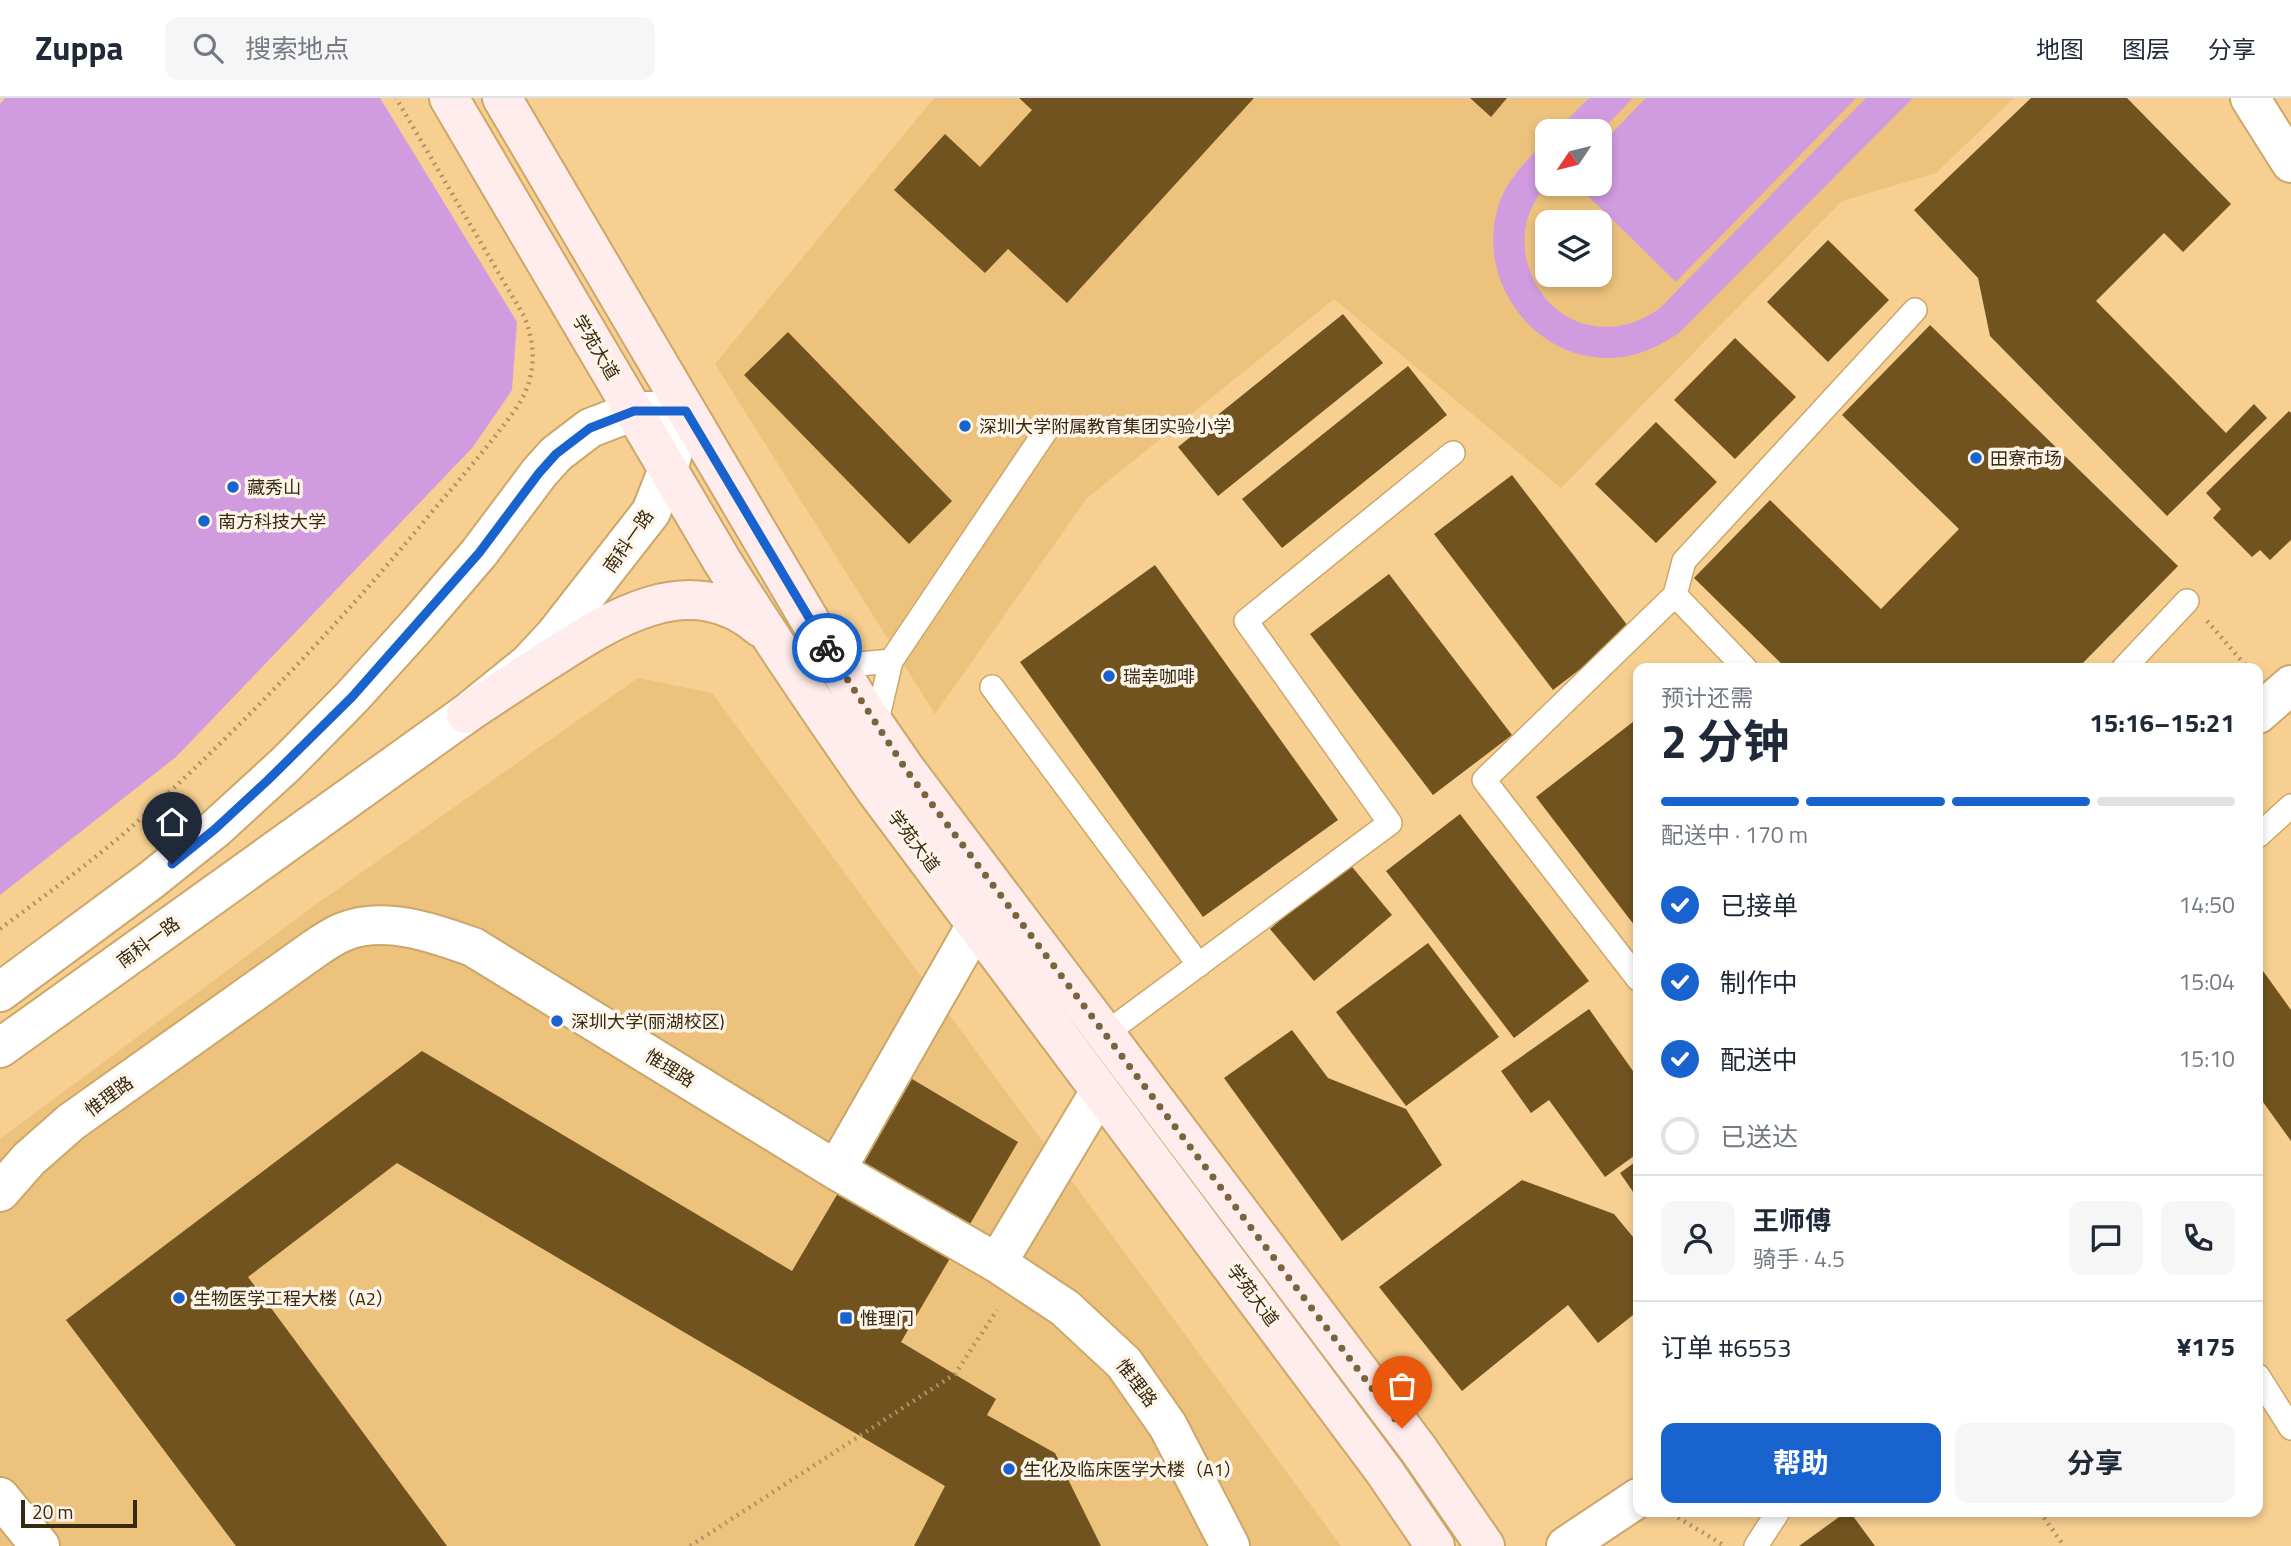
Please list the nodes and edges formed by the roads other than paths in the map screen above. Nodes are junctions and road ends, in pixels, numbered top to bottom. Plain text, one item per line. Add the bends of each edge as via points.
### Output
1 (449, 98) edge
2 (502, 98) edge
3 (2250, 98) edge
4 (2291, 163) edge
5 (1915, 310) dead end
6 (634, 411) junction
7 (686, 411) junction
8 (1046, 429) dead end
9 (1453, 453) dead end
10 (668, 469) junction
11 (1675, 595) junction
12 (2186, 601) dead end
13 (767, 632) junction
14 (891, 661) junction
15 (1740, 663) edge
16 (2129, 663) edge
17 (838, 666) junction
18 (2291, 685) edge
19 (992, 687) dead end
20 (2263, 710) edge
21 (466, 714) junction
22 (876, 725) junction
23 (2291, 806) edge
24 (2263, 831) edge
25 (976, 925) junction
26 (1199, 965) junction
27 (1633, 972) edge
28 (2, 988) edge
29 (1105, 1034) junction
30 (0, 1048) edge
31 (1100, 1091) junction
32 (836, 1170) junction
33 (0, 1192) edge
34 (1008, 1270) junction
35 (2263, 1384) edge
36 (2291, 1428) edge
37 (0, 1497) edge
38 (1633, 1501) edge
39 (1775, 1517) edge
40 (40, 1546) edge
41 (1230, 1546) edge
42 (1435, 1546) edge
43 (1485, 1546) edge
44 (1566, 1546) edge
45 (1756, 1546) edge

1 - 6 main road, 学苑大道
2 - 7 main road, 学苑大道
3 - 4 street
5 - 11 lane via 1684,561
6 - 7 street
6 - 10 main road, 学苑大道
6 - 28 street via 590,428 556,454 411,632 286,764 225,820 150,881
7 - 10 street, 南科一路
7 - 17 main road, 学苑大道
8 - 14 lane
9 - 26 lane via 1246,621 1390,823
10 - 13 main road, 学苑大道
10 - 21 street, 南科一路 via 651,512 579,606 528,664
11 - 15 lane
11 - 27 lane via 1485,780
12 - 16 lane
13 - 21 main road via 749,617 711,601 672,601 646,607 576,642
13 - 25 main road, 学苑大道 via 876,791
14 - 17 lane
14 - 22 lane
17 - 22 main road, 学苑大道
18 - 20 street
19 - 26 lane
21 - 30 street, 南科一路
22 - 29 main road, 学苑大道
23 - 24 lane
25 - 31 main road, 学苑大道
25 - 32 street
26 - 29 lane
29 - 43 main road, 学苑大道 via 1419,1450
31 - 34 street
31 - 42 main road, 学苑大道
32 - 33 street, 惟理路 via 473,947 404,927 374,926 344,931 298,960 71,1122
32 - 34 street, 惟理路
34 - 41 street, 惟理路 via 1065,1308 1124,1363 1168,1426
35 - 36 lane
37 - 40 street
38 - 44 street
39 - 45 lane

